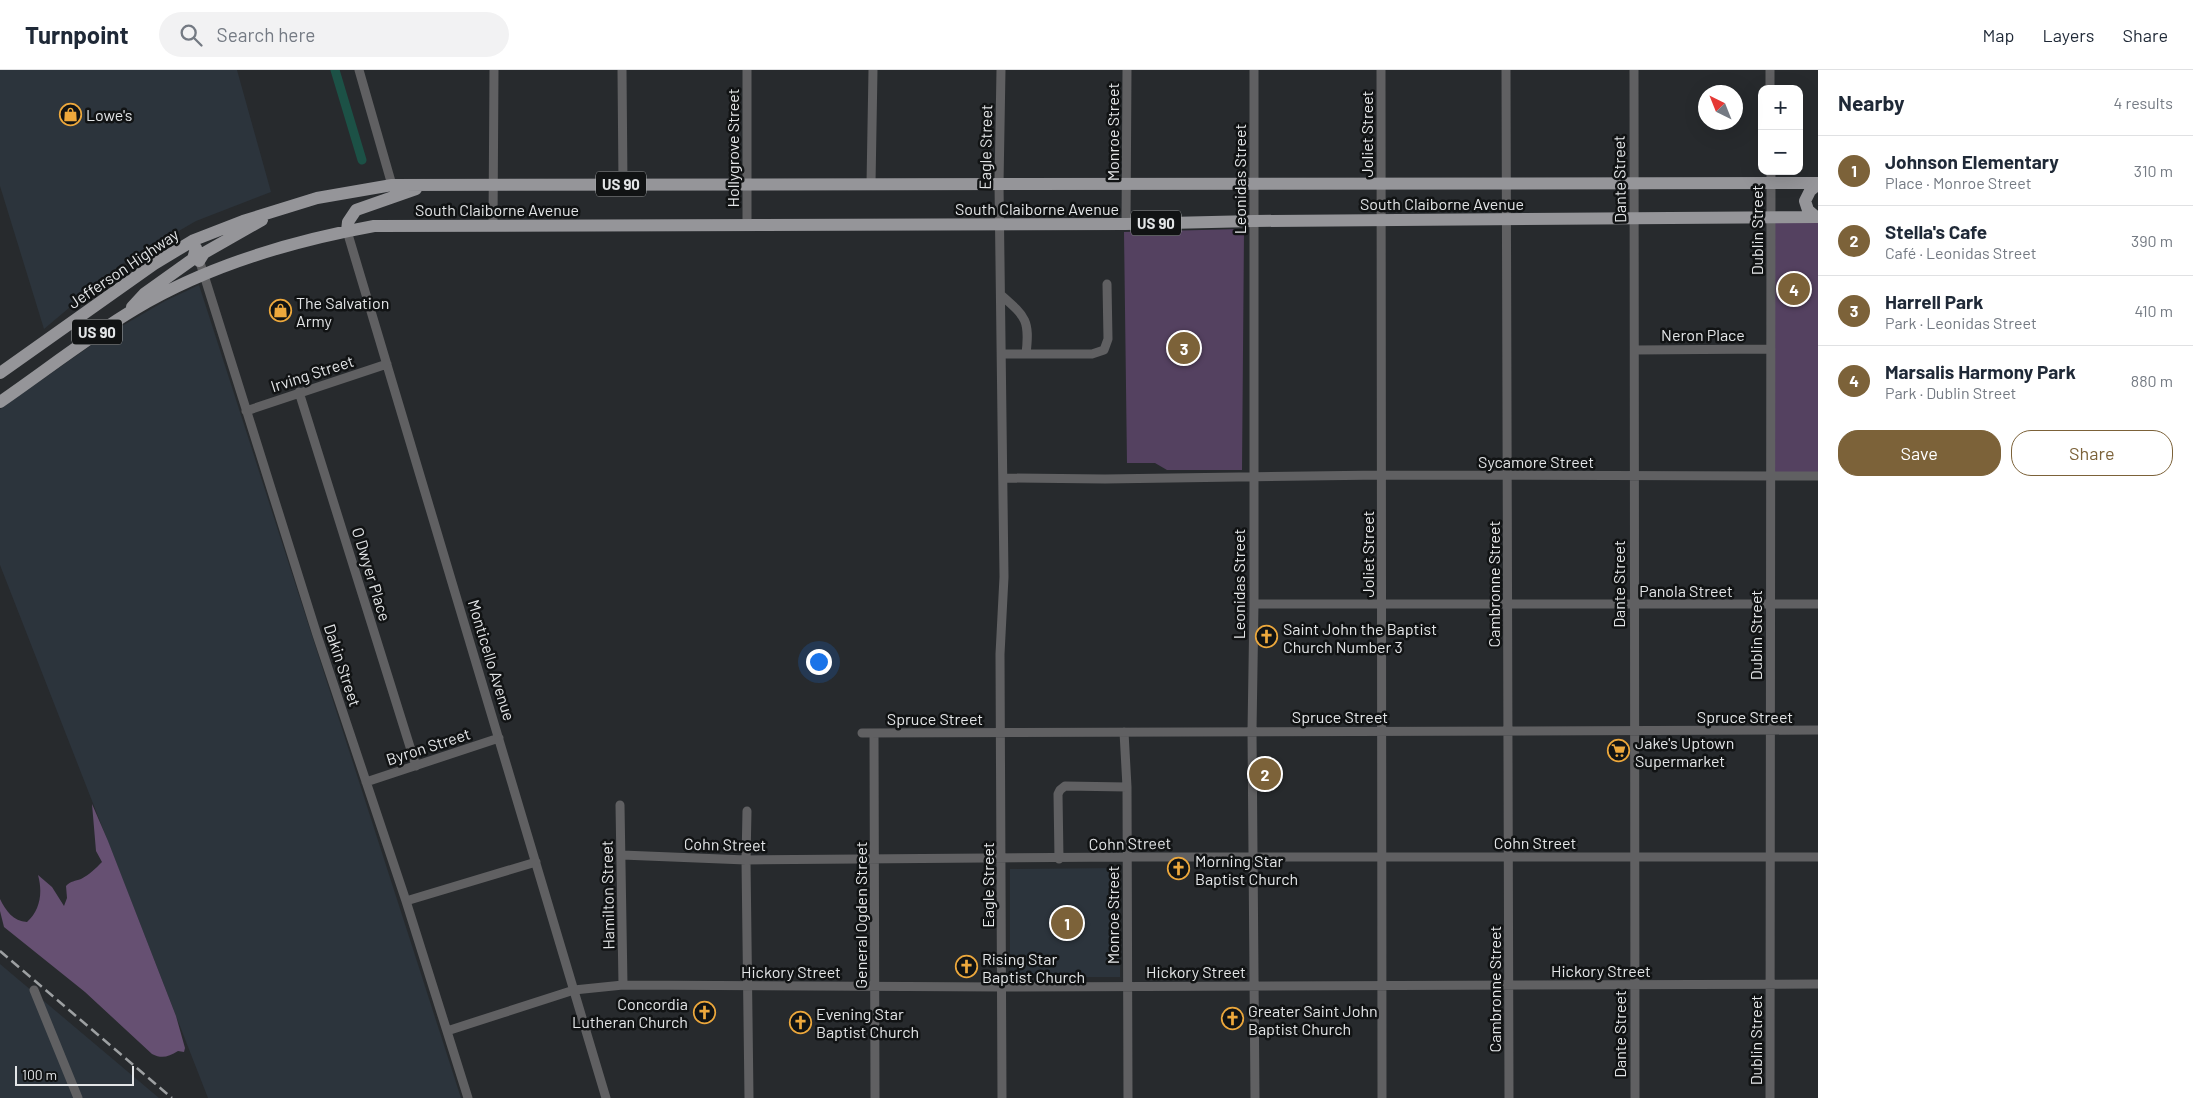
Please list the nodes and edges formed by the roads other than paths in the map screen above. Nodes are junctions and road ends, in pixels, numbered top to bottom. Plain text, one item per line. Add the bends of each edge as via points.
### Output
1 (359, 70) edge
2 (494, 70) edge
3 (622, 70) edge
4 (747, 70) edge
5 (873, 70) edge
6 (1001, 70) edge
7 (1127, 70) edge
8 (1254, 70) edge
9 (1381, 70) edge
10 (1506, 70) edge
11 (1634, 70) edge
12 (1770, 70) edge
13 (1770, 85) edge
14 (1771, 177) edge
15 (1507, 183) junction
16 (1634, 183) junction
17 (1818, 183) edge
18 (623, 184) junction
19 (748, 184) junction
20 (871, 184) junction
21 (1000, 184) junction
22 (1254, 184) junction
23 (1381, 184) junction
24 (392, 185) junction
25 (1127, 185) junction
26 (426, 186) junction
27 (495, 186) junction
28 (269, 212) junction
29 (1771, 217) junction
30 (1635, 218) junction
31 (1817, 218) edge
32 (1507, 219) junction
33 (1381, 220) junction
34 (1254, 221) junction
35 (1126, 224) junction
36 (493, 225) junction
37 (747, 225) junction
38 (1000, 225) junction
39 (347, 231) junction
40 (195, 244) junction
41 (199, 261) junction
42 (203, 275) junction
43 (1107, 284) dead end
44 (1001, 295) junction
45 (128, 313) junction
46 (1635, 350) junction
47 (1771, 350) junction
48 (1002, 354) junction
49 (1026, 354) junction
50 (387, 364) junction
51 (0, 373) edge
52 (299, 392) junction
53 (0, 402) edge
54 (246, 411) junction
55 (1382, 475) junction
56 (1508, 476) junction
57 (1635, 476) junction
58 (1770, 476) junction
59 (1818, 476) edge
60 (1253, 477) junction
61 (1004, 478) junction
62 (1254, 604) junction
63 (1382, 604) junction
64 (1508, 604) junction
65 (1770, 604) junction
66 (1818, 604) edge
67 (1633, 605) junction
68 (1818, 730) edge
69 (1252, 731) junction
70 (1382, 731) junction
71 (1508, 731) junction
72 (1633, 731) junction
73 (1770, 731) junction
74 (1000, 732) junction
75 (1124, 732) junction
76 (862, 733) dead end
77 (874, 733) junction
78 (499, 738) junction
79 (416, 766) junction
80 (366, 782) junction
81 (1127, 787) junction
82 (620, 805) dead end
83 (748, 811) dead end
84 (622, 856) junction
85 (1127, 857) junction
86 (1254, 857) junction
87 (1382, 857) junction
88 (1508, 857) junction
89 (1634, 857) junction
90 (1770, 857) junction
91 (1818, 857) edge
92 (876, 859) junction
93 (1002, 859) junction
94 (1059, 859) junction
95 (746, 860) junction
96 (536, 862) junction
97 (406, 901) junction
98 (1770, 984) junction
99 (1818, 984) edge
100 (623, 985) junction
101 (749, 985) junction
102 (1254, 985) junction
103 (1382, 985) junction
104 (1508, 985) junction
105 (1634, 985) junction
106 (875, 986) junction
107 (1127, 986) junction
108 (1002, 987) junction
109 (34, 990) dead end
110 (574, 990) junction
111 (447, 1031) junction
112 (78, 1098) edge
113 (468, 1098) edge
114 (606, 1098) edge
115 (749, 1098) edge
116 (875, 1098) edge
117 (1002, 1098) edge
118 (1128, 1098) edge
119 (1254, 1098) edge
120 (1382, 1098) edge
121 (1509, 1098) edge
122 (1635, 1098) edge
123 (1770, 1098) edge

1 - 24 street
2 - 27 street
3 - 18 street
4 - 19 street, Hollygrove Street
5 - 20 street
6 - 21 street, Eagle Street
7 - 25 street, Monroe Street
8 - 22 street, Leonidas Street
9 - 23 street, Joliet Street
10 - 15 street, Cambronne Street
11 - 16 street, Dante Street
12 - 13 street
14 - 16 main road, South Claiborne Avenue / US 90
14 - 17 main road, South Claiborne Avenue / US 90
14 - 29 street, Dublin Street
15 - 16 main road, South Claiborne Avenue / US 90
15 - 23 main road, South Claiborne Avenue / US 90
15 - 32 street, Cambronne Street
16 - 30 street, Dante Street
17 - 31 main road via 1805,201 1808,210
18 - 19 main road, South Claiborne Avenue / US 90
18 - 27 main road, South Claiborne Avenue / US 90
19 - 20 main road, South Claiborne Avenue / US 90
19 - 37 street, Hollygrove Street
20 - 21 main road, South Claiborne Avenue / US 90
21 - 25 main road, South Claiborne Avenue / US 90
21 - 38 street, Eagle Street
22 - 23 main road, South Claiborne Avenue / US 90
22 - 25 main road, South Claiborne Avenue / US 90
22 - 34 street, Leonidas Street
23 - 33 street, Joliet Street
24 - 26 main road, South Claiborne Avenue / US 90
24 - 28 main road, Jefferson Highway / US 90 via 317,198
25 - 35 street, Monroe Street
26 - 27 main road, South Claiborne Avenue / US 90
26 - 39 main road via 356,210 348,222
27 - 36 street
28 - 40 main road, Jefferson Highway / US 90
28 - 41 main road via 262,220 204,253
29 - 30 main road, South Claiborne Avenue / US 90
29 - 31 main road, South Claiborne Avenue / US 90
29 - 47 street, Dublin Street
30 - 32 main road, South Claiborne Avenue / US 90
30 - 46 street, Dante Street
32 - 33 main road, South Claiborne Avenue / US 90
32 - 56 street, Cambronne Street
33 - 34 main road, South Claiborne Avenue / US 90
33 - 55 street, Joliet Street
34 - 35 main road, South Claiborne Avenue / US 90
34 - 60 street, Leonidas Street
35 - 38 main road, South Claiborne Avenue / US 90
36 - 37 main road, South Claiborne Avenue / US 90
36 - 39 main road, South Claiborne Avenue / US 90 via 381,226
37 - 38 main road, South Claiborne Avenue / US 90
38 - 44 street, Eagle Street
39 - 42 main road, US 90 via 254,256
39 - 50 street, Monticello Avenue
40 - 41 street, Dakin Street
40 - 45 main road via 193,259 144,294
40 - 51 main road, Jefferson Highway / US 90 via 154,264
41 - 42 street, Dakin Street
42 - 45 main road, US 90
42 - 54 street, Dakin Street
43 - 49 street via 1108,339 1104,350 1092,354
44 - 48 street, Eagle Street
44 - 49 street via 1026,322
45 - 53 main road, US 90
46 - 47 street, Neron Place
46 - 57 street, Dante Street
47 - 58 street, Dublin Street
48 - 49 street
48 - 61 street, Eagle Street
50 - 52 street, Irving Street
50 - 78 street, Monticello Avenue
52 - 54 street, Irving Street
52 - 79 street, O Dwyer Place
54 - 80 street, Dakin Street
55 - 56 street, Sycamore Street
55 - 60 street, Sycamore Street
55 - 63 street, Joliet Street
56 - 57 street, Sycamore Street
56 - 64 street, Cambronne Street
57 - 58 street, Sycamore Street
57 - 67 street, Dante Street
58 - 59 street, Sycamore Street
58 - 65 street, Dublin Street
60 - 61 street, Sycamore Street
60 - 62 street, Leonidas Street
61 - 74 street, Eagle Street
62 - 63 street, Panola Street
62 - 69 street, Leonidas Street
63 - 64 street, Panola Street
63 - 70 street, Joliet Street
64 - 67 street, Panola Street
64 - 71 street, Cambronne Street
65 - 66 street, Panola Street
65 - 67 street, Panola Street
65 - 73 street, Dublin Street
67 - 72 street, Dante Street
68 - 73 street, Spruce Street
69 - 70 street, Spruce Street
69 - 75 street, Spruce Street
69 - 86 street, Leonidas Street
70 - 71 street, Spruce Street
70 - 87 street, Joliet Street
71 - 72 street, Spruce Street
71 - 88 street, Cambronne Street
72 - 73 street, Spruce Street
72 - 89 street, Dante Street
73 - 90 street, Dublin Street
74 - 75 street, Spruce Street
74 - 77 street, Spruce Street
74 - 93 street, Eagle Street
75 - 81 street, Monroe Street
76 - 77 street, Spruce Street
77 - 92 street, General Ogden Street
78 - 79 street, Byron Street
78 - 96 street, Monticello Avenue
79 - 80 street, Byron Street
80 - 97 street, Dakin Street
81 - 85 street, Monroe Street
81 - 94 street via 1062,788 1058,794
82 - 84 street, Hamilton Street
83 - 95 street
84 - 95 street, Cohn Street
84 - 100 street, Hamilton Street
85 - 86 street, Cohn Street
85 - 94 street, Cohn Street
85 - 107 street, Monroe Street
86 - 87 street, Cohn Street
86 - 102 street, Leonidas Street
87 - 88 street, Cohn Street
87 - 103 street, Joliet Street
88 - 89 street, Cohn Street
88 - 104 street, Cambronne Street
89 - 90 street, Cohn Street
89 - 105 street, Dante Street
90 - 91 street, Cohn Street
90 - 98 street, Dublin Street
92 - 93 street, Cohn Street
92 - 95 street, Cohn Street
92 - 106 street, General Ogden Street
93 - 94 street, Cohn Street
93 - 108 street, Eagle Street
95 - 101 street
96 - 97 street
96 - 110 street, Monticello Avenue
97 - 111 street, Dakin Street
98 - 99 street, Hickory Street
98 - 105 street, Hickory Street
98 - 123 street, Dublin Street
100 - 101 street, Hickory Street
100 - 110 street, Hickory Street
101 - 106 street, Hickory Street
101 - 115 street
102 - 103 street, Hickory Street
102 - 107 street, Hickory Street
102 - 119 street, Leonidas Street
103 - 104 street, Hickory Street
103 - 120 street, Joliet Street
104 - 105 street, Hickory Street
104 - 121 street, Cambronne Street
105 - 122 street, Dante Street
106 - 108 street, Hickory Street
106 - 116 street, General Ogden Street
107 - 108 street, Hickory Street
107 - 118 street, Monroe Street
108 - 117 street, Eagle Street
109 - 112 street
110 - 111 street, Hickory Street
110 - 114 street, Monticello Avenue
111 - 113 street, Dakin Street

